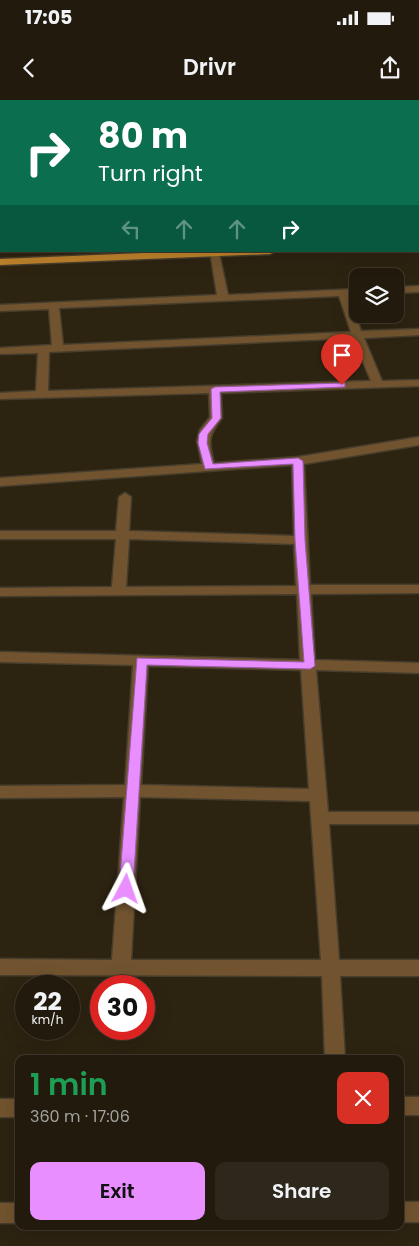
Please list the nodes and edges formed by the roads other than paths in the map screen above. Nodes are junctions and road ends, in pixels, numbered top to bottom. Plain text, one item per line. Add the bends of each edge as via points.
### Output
1 (251, 252) edge
2 (214, 254) junction
3 (0, 262) edge
4 (419, 289) edge
5 (404, 290) edge
6 (343, 293) junction
7 (349, 293) edge
8 (223, 298) junction
9 (54, 306) junction
10 (0, 308) edge
11 (419, 332) edge
12 (356, 335) junction
13 (44, 349) junction
14 (58, 349) junction
15 (0, 351) edge
16 (419, 383) edge
17 (378, 384) junction
18 (215, 389) junction
19 (42, 395) junction
20 (0, 396) edge
21 (419, 441) edge
22 (298, 461) junction
23 (209, 467) junction
24 (0, 482) edge
25 (125, 497) dead end
26 (122, 535) junction
27 (0, 536) edge
28 (300, 540) junction
29 (419, 589) edge
30 (118, 590) junction
31 (304, 590) junction
32 (0, 592) edge
33 (0, 657) edge
34 (141, 661) junction
35 (310, 666) junction
36 (419, 668) edge
37 (0, 792) edge
38 (132, 792) junction
39 (319, 795) junction
40 (321, 818) junction
41 (419, 818) edge
42 (0, 967) edge
43 (121, 967) junction
44 (332, 967) junction
45 (419, 968) edge
46 (335, 1055) edge
47 (404, 1106) edge
48 (419, 1106) edge
49 (0, 1108) edge
50 (15, 1108) edge
51 (404, 1212) edge
52 (419, 1212) edge
53 (0, 1213) edge
54 (15, 1213) edge

1 - 2 main road
2 - 3 main road
2 - 8 street
4 - 5 street
6 - 7 street
6 - 8 street
6 - 12 street
8 - 9 street
9 - 10 street
9 - 14 street
11 - 12 street
12 - 14 street
12 - 17 street
13 - 14 street
13 - 15 street
13 - 19 street
16 - 17 street
17 - 18 street
18 - 19 street
18 - 23 street via 216,418 204,434 203,443
19 - 20 street
21 - 22 street
22 - 23 street
22 - 28 street
23 - 24 street
25 - 26 street
26 - 27 street
26 - 28 street
26 - 30 street
28 - 31 street
29 - 31 street
30 - 31 street
30 - 32 street
31 - 35 street
33 - 34 street
34 - 35 street
34 - 38 street
35 - 36 street
35 - 39 street
37 - 38 street
38 - 39 street
38 - 43 street
39 - 40 street
40 - 41 street
40 - 44 street
42 - 43 street
43 - 44 street
44 - 45 street
44 - 46 street
47 - 48 street
49 - 50 street
51 - 52 street
53 - 54 street

